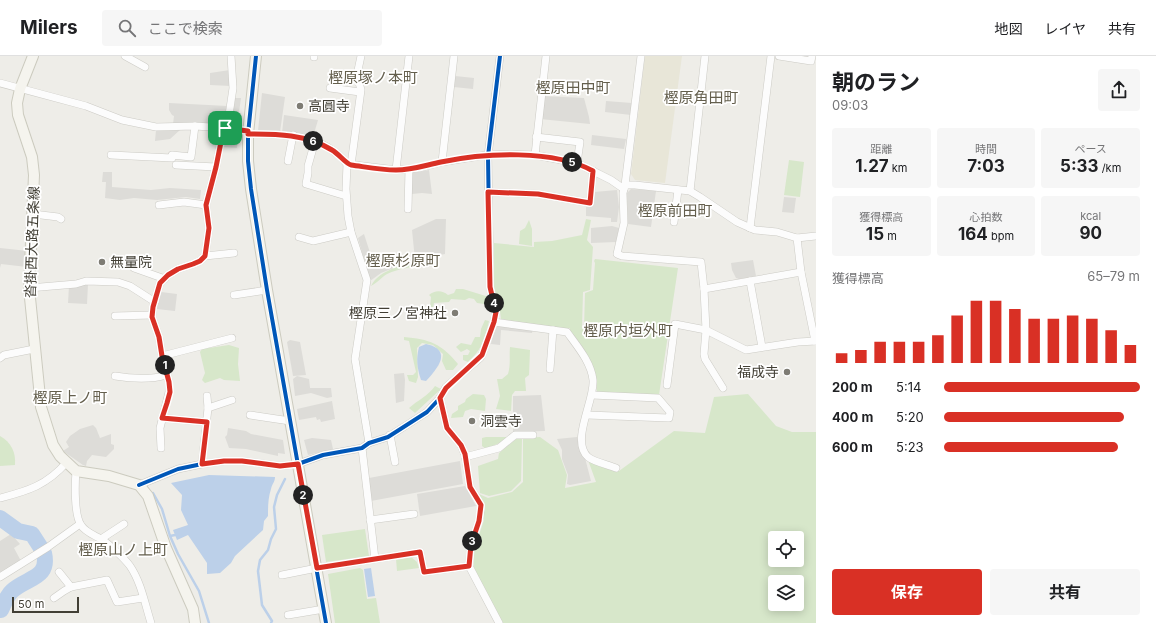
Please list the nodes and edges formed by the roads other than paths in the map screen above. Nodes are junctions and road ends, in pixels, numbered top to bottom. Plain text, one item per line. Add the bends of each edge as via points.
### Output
1 (33, 56) edge
2 (125, 56) edge
3 (231, 56) edge
4 (256, 56) edge
5 (361, 56) edge
6 (409, 56) edge
7 (454, 56) edge
8 (500, 56) edge
9 (546, 56) edge
10 (641, 56) edge
11 (705, 56) edge
12 (772, 56) edge
13 (779, 56) edge
14 (807, 58) edge
15 (145, 67) dead end
16 (0, 83) edge
17 (330, 88) dead end
18 (20, 89) junction
19 (360, 92) junction
20 (195, 126) junction
21 (225, 128) junction
22 (248, 132) junction
23 (293, 135) junction
24 (536, 137) junction
25 (315, 142) junction
26 (110, 155) dead end
27 (534, 155) junction
28 (488, 156) junction
29 (288, 161) dead end
30 (442, 162) junction
31 (577, 162) junction
32 (349, 164) junction
33 (176, 165) dead end
34 (216, 167) junction
35 (409, 169) junction
36 (396, 170) junction
37 (593, 171) junction
38 (625, 187) junction
39 (678, 190) junction
40 (690, 191) junction
41 (488, 192) junction
42 (346, 196) junction
43 (159, 205) dead end
44 (206, 205) junction
45 (408, 209) dead end
46 (33, 214) junction
47 (61, 219) dead end
48 (674, 222) dead end
49 (750, 228) junction
50 (351, 232) junction
51 (304, 236) dead end
52 (816, 236) edge
53 (797, 238) junction
54 (234, 253) dead end
55 (205, 256) junction
56 (134, 268) dead end
57 (801, 272) junction
58 (165, 279) junction
59 (750, 281) junction
60 (29, 288) junction
61 (704, 289) junction
62 (267, 290) junction
63 (234, 295) dead end
64 (155, 302) junction
65 (152, 315) junction
66 (115, 316) dead end
67 (494, 322) junction
68 (553, 330) junction
69 (706, 330) junction
70 (232, 338) dead end
71 (815, 341) edge
72 (762, 347) junction
73 (34, 349) junction
74 (162, 356) junction
75 (0, 358) edge
76 (550, 368) dead end
77 (167, 375) junction
78 (115, 376) dead end
79 (667, 385) dead end
80 (723, 388) dead end
81 (592, 395) junction
82 (208, 396) dead end
83 (440, 398) junction
84 (232, 400) dead end
85 (208, 408) junction
86 (250, 414) dead end
87 (587, 415) junction
88 (162, 418) junction
89 (290, 421) junction
90 (207, 422) junction
91 (390, 435) junction
92 (533, 435) dead end
93 (369, 443) junction
94 (161, 448) dead end
95 (362, 448) junction
96 (465, 458) junction
97 (67, 462) junction
98 (395, 462) dead end
99 (202, 464) junction
100 (298, 464) junction
101 (616, 468) dead end
102 (76, 471) junction
103 (139, 485) junction
104 (0, 498) edge
105 (414, 514) dead end
106 (370, 520) junction
107 (80, 524) junction
108 (124, 524) dead end
109 (101, 539) junction
110 (375, 559) junction
111 (469, 566) junction
112 (317, 568) junction
113 (59, 572) dead end
114 (282, 575) dead end
115 (0, 577) edge
116 (71, 588) junction
117 (54, 598) dead end
118 (143, 598) junction
119 (324, 609) junction
120 (288, 615) dead end
121 (151, 623) edge
122 (195, 623) edge
123 (326, 623) edge
124 (499, 623) edge

1 - 18 main road, 沓掛西大路五条線
2 - 15 street
3 - 21 street via 233,88
4 - 22 main road
5 - 19 street via 357,75
6 - 36 street
7 - 30 street
8 - 28 street
9 - 24 street
10 - 38 street
11 - 40 street
12 - 49 street
13 - 14 street
16 - 18 street
17 - 19 street
18 - 20 street via 86,106 122,120 156,127
18 - 46 main road, 沓掛西大路五条線 via 18,114 32,157 34,175
19 - 32 street
20 - 21 street
20 - 26 street via 191,157
21 - 22 street
21 - 34 street
22 - 23 street
22 - 62 main road via 251,189
23 - 25 street
23 - 29 street
24 - 27 street
24 - 31 street via 580,142
25 - 32 street via 332,149
25 - 42 street via 306,184
27 - 28 street
27 - 31 street
28 - 30 street
28 - 41 street
30 - 35 street
31 - 37 street
32 - 36 street
32 - 42 street
33 - 34 street
34 - 44 street
35 - 36 street
35 - 45 street
37 - 38 street
37 - 41 street via 590,203 538,194
38 - 39 street via 635,185
38 - 61 street via 624,223 617,254 701,262
39 - 40 street
39 - 48 street
40 - 49 street
41 - 67 street via 490,287 496,312
42 - 50 street
43 - 44 street via 184,202
44 - 55 street via 209,228
46 - 47 street
46 - 60 main road, 沓掛西大路五条線
49 - 53 street
50 - 51 street via 313,242
50 - 93 street via 367,280 355,359
52 - 53 street
53 - 57 street
54 - 55 street
55 - 58 street via 200,261 178,269
56 - 58 street
57 - 59 street
57 - 71 street
58 - 64 street via 160,283
59 - 61 street
59 - 72 street
60 - 64 street via 86,281 118,282 130,286
60 - 73 main road, 沓掛西大路五条線
61 - 69 street
62 - 63 street
62 - 89 main road
64 - 65 street
65 - 66 street
65 - 74 street
67 - 68 street
67 - 83 street via 482,355 446,388
68 - 76 street
68 - 81 street via 567,332 588,364 593,380
69 - 72 street via 746,350
69 - 79 street via 675,324
69 - 80 street via 705,359
70 - 74 street
71 - 72 street
73 - 75 street
73 - 97 main road, 沓掛西大路五条線 via 40,407 53,445
74 - 77 street
77 - 78 street via 138,379
77 - 88 street via 170,392
81 - 87 street
81 - 87 street via 658,398 670,412 669,418
82 - 85 street
83 - 91 street via 427,412
83 - 96 street via 447,428 461,445
84 - 85 street
85 - 90 street
86 - 89 street
87 - 101 street via 582,449 589,458
88 - 90 street
88 - 94 street
89 - 100 main road
90 - 99 street
91 - 93 street
91 - 98 street
92 - 96 street via 516,436 499,448
93 - 95 street
95 - 100 street via 324,455
95 - 106 street
96 - 111 street via 470,487 481,505 471,545
97 - 102 main road, 沓掛西大路五条線
97 - 104 street via 50,479 35,488
99 - 100 street via 224,461 280,466
99 - 103 street via 178,469
100 - 112 main road
102 - 103 main road via 109,476
102 - 107 street via 75,486
103 - 122 main road via 148,496 166,548 193,609
105 - 106 street
106 - 110 street
107 - 109 street
107 - 115 street
108 - 109 street
109 - 118 street via 129,565
110 - 111 street via 420,552 424,572
110 - 112 street
111 - 124 street
112 - 114 street
112 - 119 main road
113 - 116 street
116 - 117 street
116 - 118 street via 107,580 117,602
118 - 121 street
119 - 120 street
119 - 123 main road

